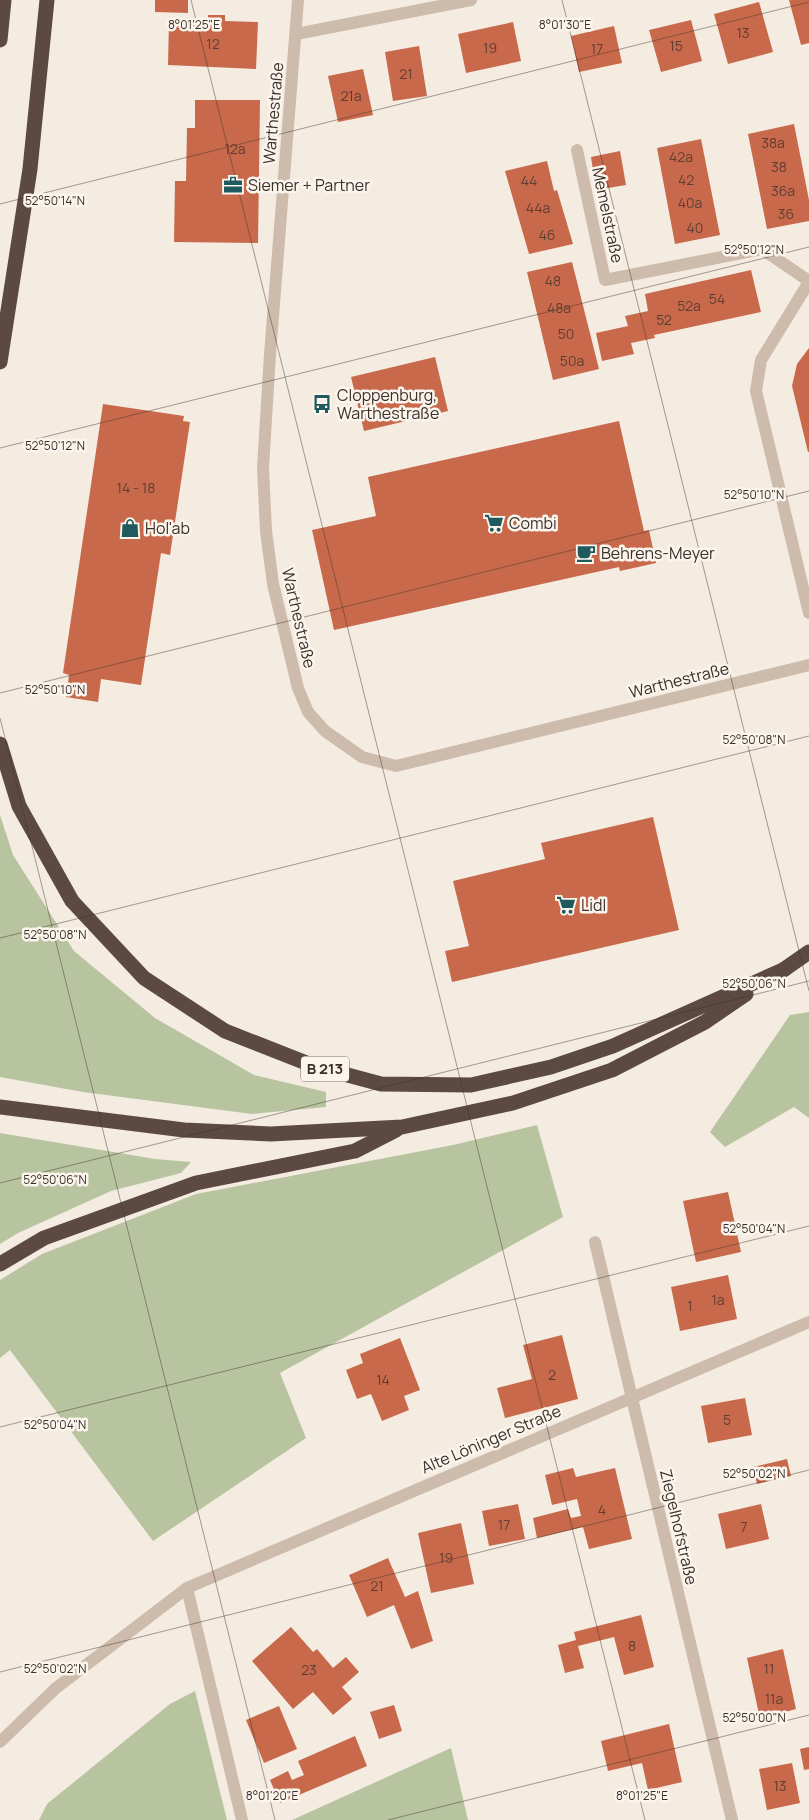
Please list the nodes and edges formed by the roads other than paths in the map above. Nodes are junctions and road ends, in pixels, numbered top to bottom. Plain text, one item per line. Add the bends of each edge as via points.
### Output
1 (4, 0) edge
2 (46, 0) edge
3 (298, 0) edge
4 (471, 0) edge
5 (296, 34) junction
6 (0, 40) edge
7 (577, 150) dead end
8 (809, 281) edge
9 (0, 362) edge
10 (809, 613) edge
11 (809, 665) edge
12 (0, 744) edge
13 (809, 952) edge
14 (784, 969) junction
15 (0, 1107) edge
16 (402, 1127) junction
17 (596, 1242) dead end
18 (0, 1264) edge
19 (809, 1322) edge
20 (632, 1396) junction
21 (187, 1588) junction
22 (0, 1742) edge
23 (242, 1820) edge
24 (732, 1820) edge

1 - 6 highway
2 - 9 highway via 30,169
3 - 5 street, Warthestraße
4 - 5 street
5 - 11 street, Warthestraße via 263,468 273,584 298,688 308,712 325,731 362,758 396,766
7 - 8 street, Memelstraße via 605,280 762,249
8 - 10 street, Memelstraße via 761,360 756,390
12 - 14 highway, B 213 via 19,806 72,901 144,978 224,1030 314,1066 381,1084 472,1085 551,1067 613,1046
13 - 14 highway
14 - 16 highway via 705,1022 612,1070 513,1103
15 - 16 highway via 184,1130 271,1134
16 - 18 highway via 355,1151 196,1183 44,1238
17 - 20 street, Ziegelhofstraße
19 - 20 street, Alte Löninger Straße
20 - 21 street, Alte Löninger Straße
20 - 24 street, Ziegelhofstraße
21 - 22 street, Alte Löninger Straße via 56,1688
21 - 23 street

